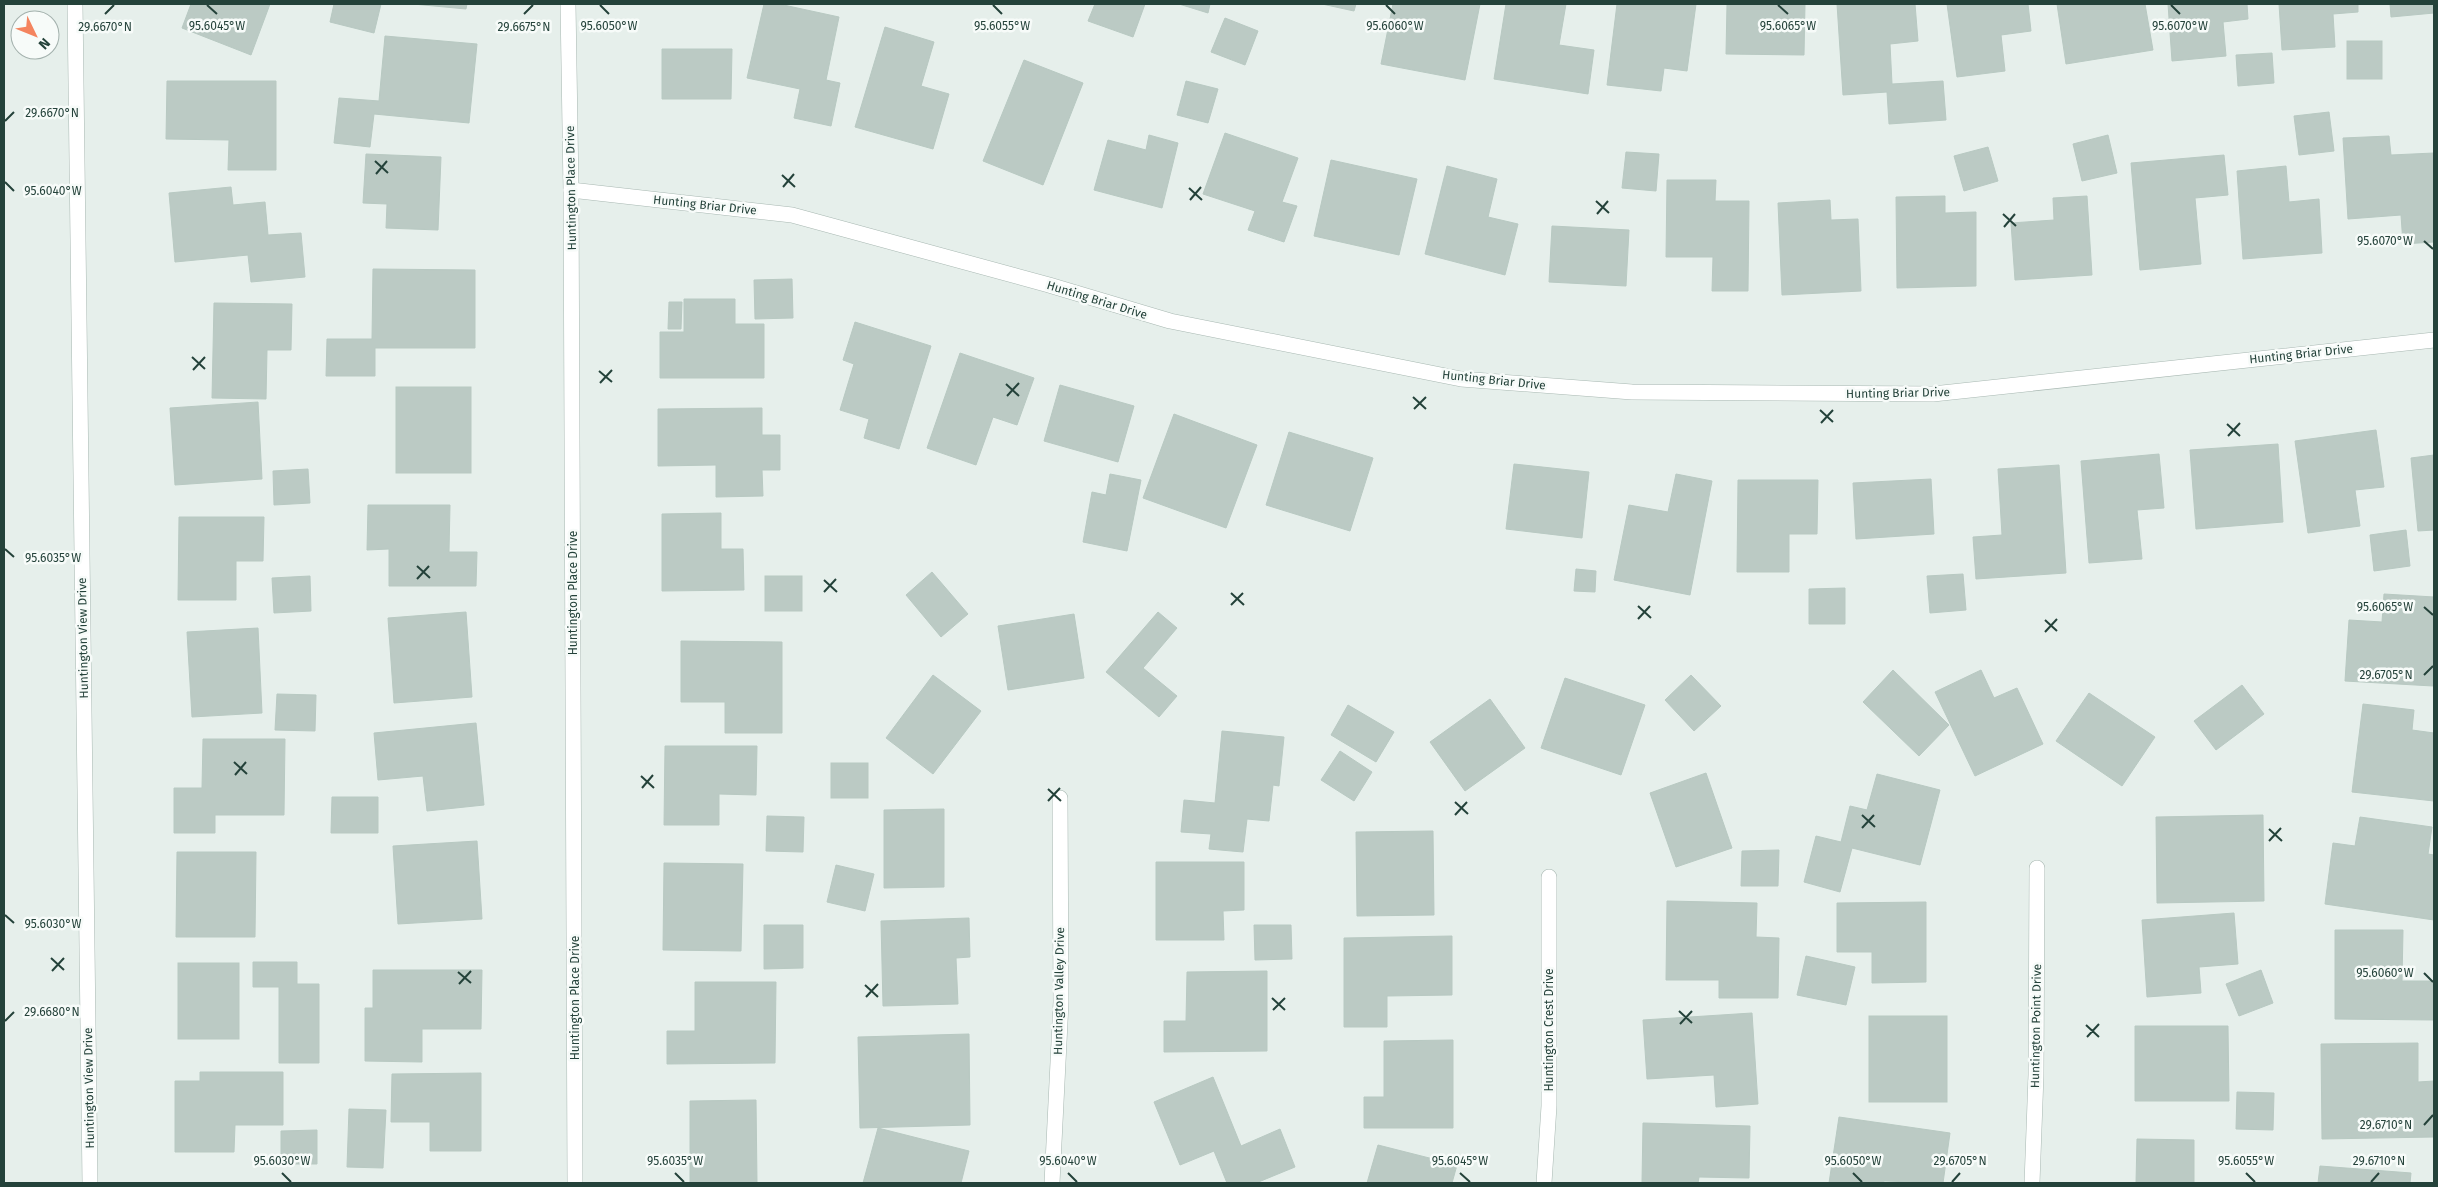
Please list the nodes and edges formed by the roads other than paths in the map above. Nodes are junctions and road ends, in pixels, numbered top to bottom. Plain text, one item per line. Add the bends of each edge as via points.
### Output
1 (75, 4) edge
2 (568, 4) edge
3 (571, 190) junction
4 (2434, 340) edge
5 (1060, 798) dead end
6 (2037, 868) dead end
7 (1549, 877) dead end
8 (90, 1183) edge
9 (575, 1183) edge
10 (1052, 1183) edge
11 (1544, 1183) edge
12 (2032, 1183) edge

1 - 8 street, Huntington View Drive
2 - 3 street, Huntington Place Drive
3 - 4 street, Hunting Briar Drive via 792,215 1170,321 1461,379 1632,392 1933,394
3 - 9 street, Huntington Place Drive
5 - 10 street, Huntington Valley Drive via 1061,1002
6 - 12 street, Huntington Point Drive
7 - 11 street, Huntington Crest Drive via 1549,1106

